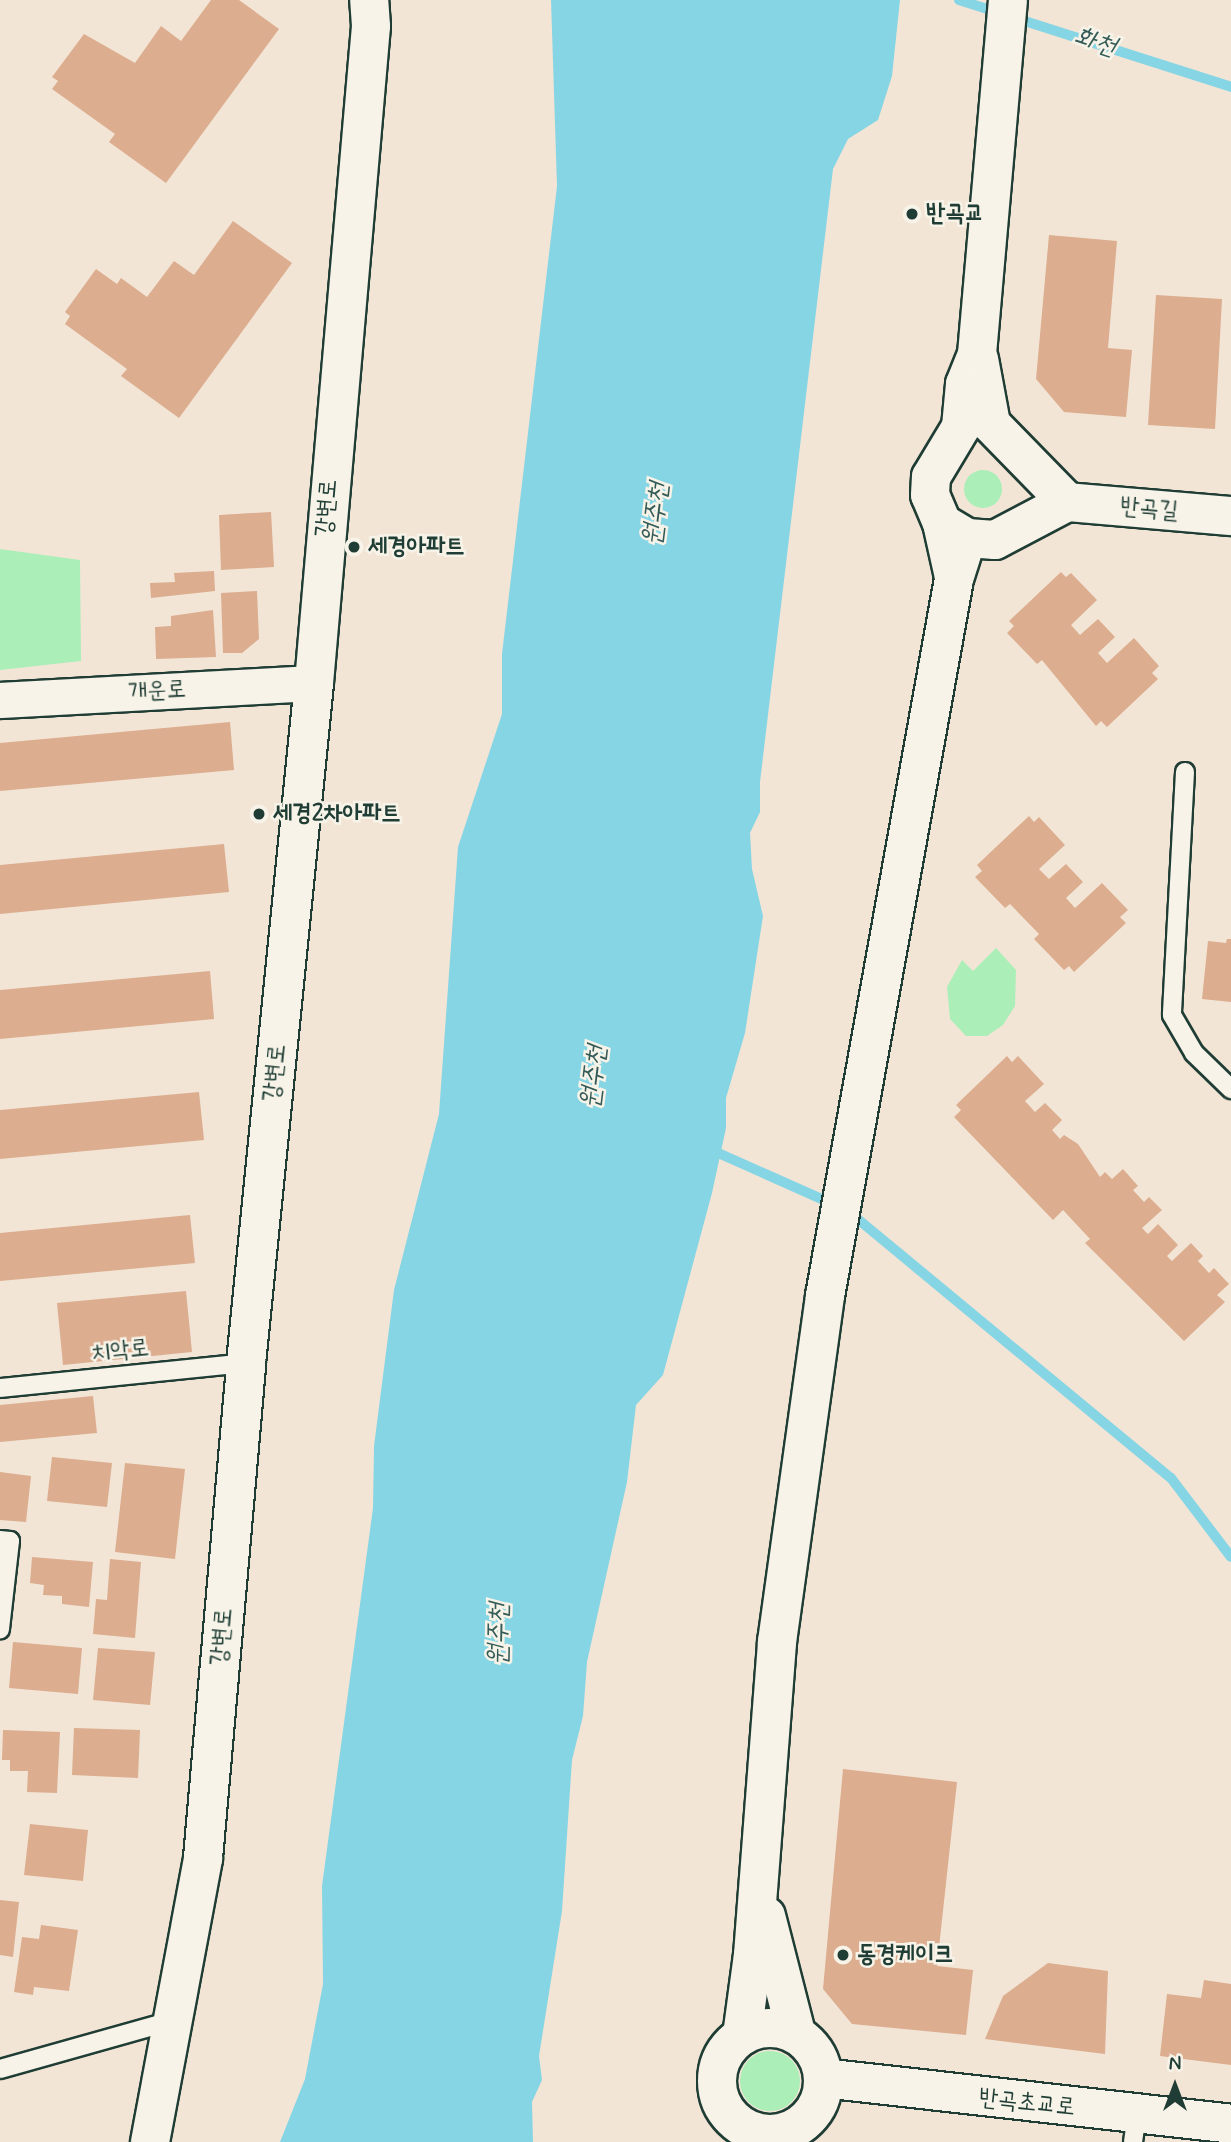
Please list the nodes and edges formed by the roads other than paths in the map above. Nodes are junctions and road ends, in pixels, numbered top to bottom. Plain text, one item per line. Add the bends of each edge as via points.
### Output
1 (369, 0) edge
2 (1008, 0) edge
3 (977, 354) junction
4 (1020, 453) junction
5 (938, 461) junction
6 (1067, 502) junction
7 (1231, 516) edge
8 (1024, 523) junction
9 (955, 531) junction
10 (314, 683) junction
11 (0, 700) edge
12 (1185, 772) dead end
13 (1231, 1089) edge
14 (246, 1363) junction
15 (0, 1388) edge
16 (0, 1540) edge
17 (0, 1629) edge
18 (759, 1887) junction
19 (174, 2020) junction
20 (796, 2033) junction
21 (742, 2036) junction
22 (0, 2070) edge
23 (823, 2078) junction
24 (1231, 2124) edge
25 (725, 2127) edge
26 (1135, 2129) edge
27 (767, 2138) edge
28 (150, 2142) edge

1 - 10 street, 강변로
2 - 3 street
3 - 4 street via 991,424
3 - 5 street via 965,384 961,427
4 - 5 street via 999,438 965,439
4 - 6 street
4 - 8 street via 1036,491
5 - 9 street via 930,495
6 - 7 street, 반곡길
6 - 8 street
8 - 9 street via 995,540
9 - 18 street via 954,579 825,1296 777,1642
10 - 11 street, 개운로
10 - 14 street, 강변로
12 - 13 lane via 1172,1015 1194,1053
14 - 15 lane, 치악로
14 - 19 street, 강변로 via 203,1858
16 - 17 lane via 10,1541
18 - 20 street
18 - 21 street
19 - 22 lane
19 - 28 street, 강변로
20 - 21 street via 757,2028
20 - 23 street via 819,2061
21 - 25 street via 728,2048 718,2071
23 - 26 street, 반곡초교로
23 - 27 street via 813,2113 801,2125
24 - 26 street, 반곡초교로
25 - 27 street

